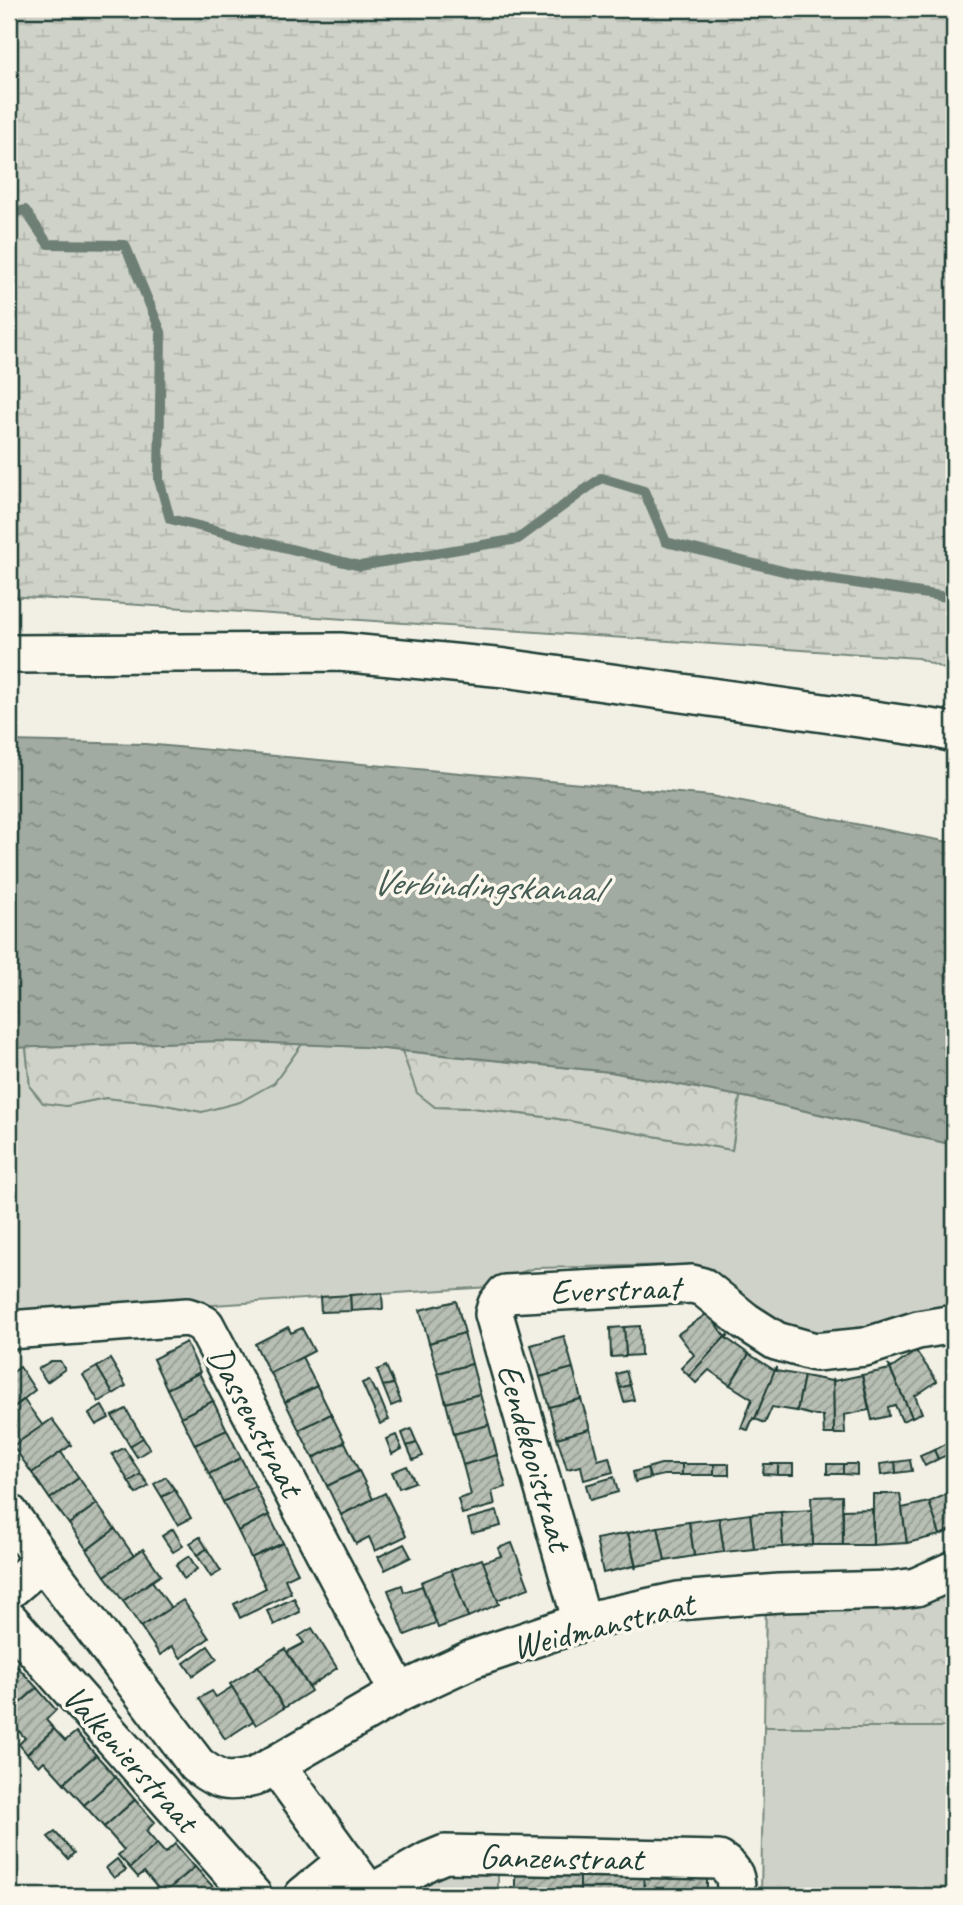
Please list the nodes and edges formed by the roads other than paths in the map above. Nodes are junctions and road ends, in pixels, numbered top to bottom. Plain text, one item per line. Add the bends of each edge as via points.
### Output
1 (9, 653) edge
2 (954, 733) edge
3 (505, 1294) joint
4 (954, 1324) edge
5 (9, 1330) edge
6 (9, 1513) edge
7 (43, 1561) junction
8 (954, 1570) edge
9 (9, 1590) edge
10 (9, 1620) edge
11 (582, 1622) junction
12 (399, 1693) junction
13 (276, 1765) junction
14 (346, 1861) junction
15 (370, 1895) edge
16 (253, 1896) edge
17 (303, 1896) edge
18 (736, 1896) edge

1 - 2 street via 340,652 505,668
3 - 4 street, Everstraat via 692,1284 703,1287 776,1341 815,1352 866,1348 918,1330
3 - 11 street, Eendekooistraat via 494,1314
5 - 12 street, Dassenstraat via 187,1317 205,1325
6 - 7 street, Valkenierstraat
7 - 9 street
7 - 13 street, Valkenierstraat via 197,1765 213,1777 234,1782
8 - 11 street, Weidmanstraat via 916,1587 678,1601
10 - 16 street, Valkenierstraat
11 - 12 street, Weidmanstraat via 472,1659
12 - 13 street, Weidmanstraat
13 - 14 street
14 - 15 street
14 - 17 street
15 - 18 street, Ganzenstraat via 445,1854 719,1860 736,1878

